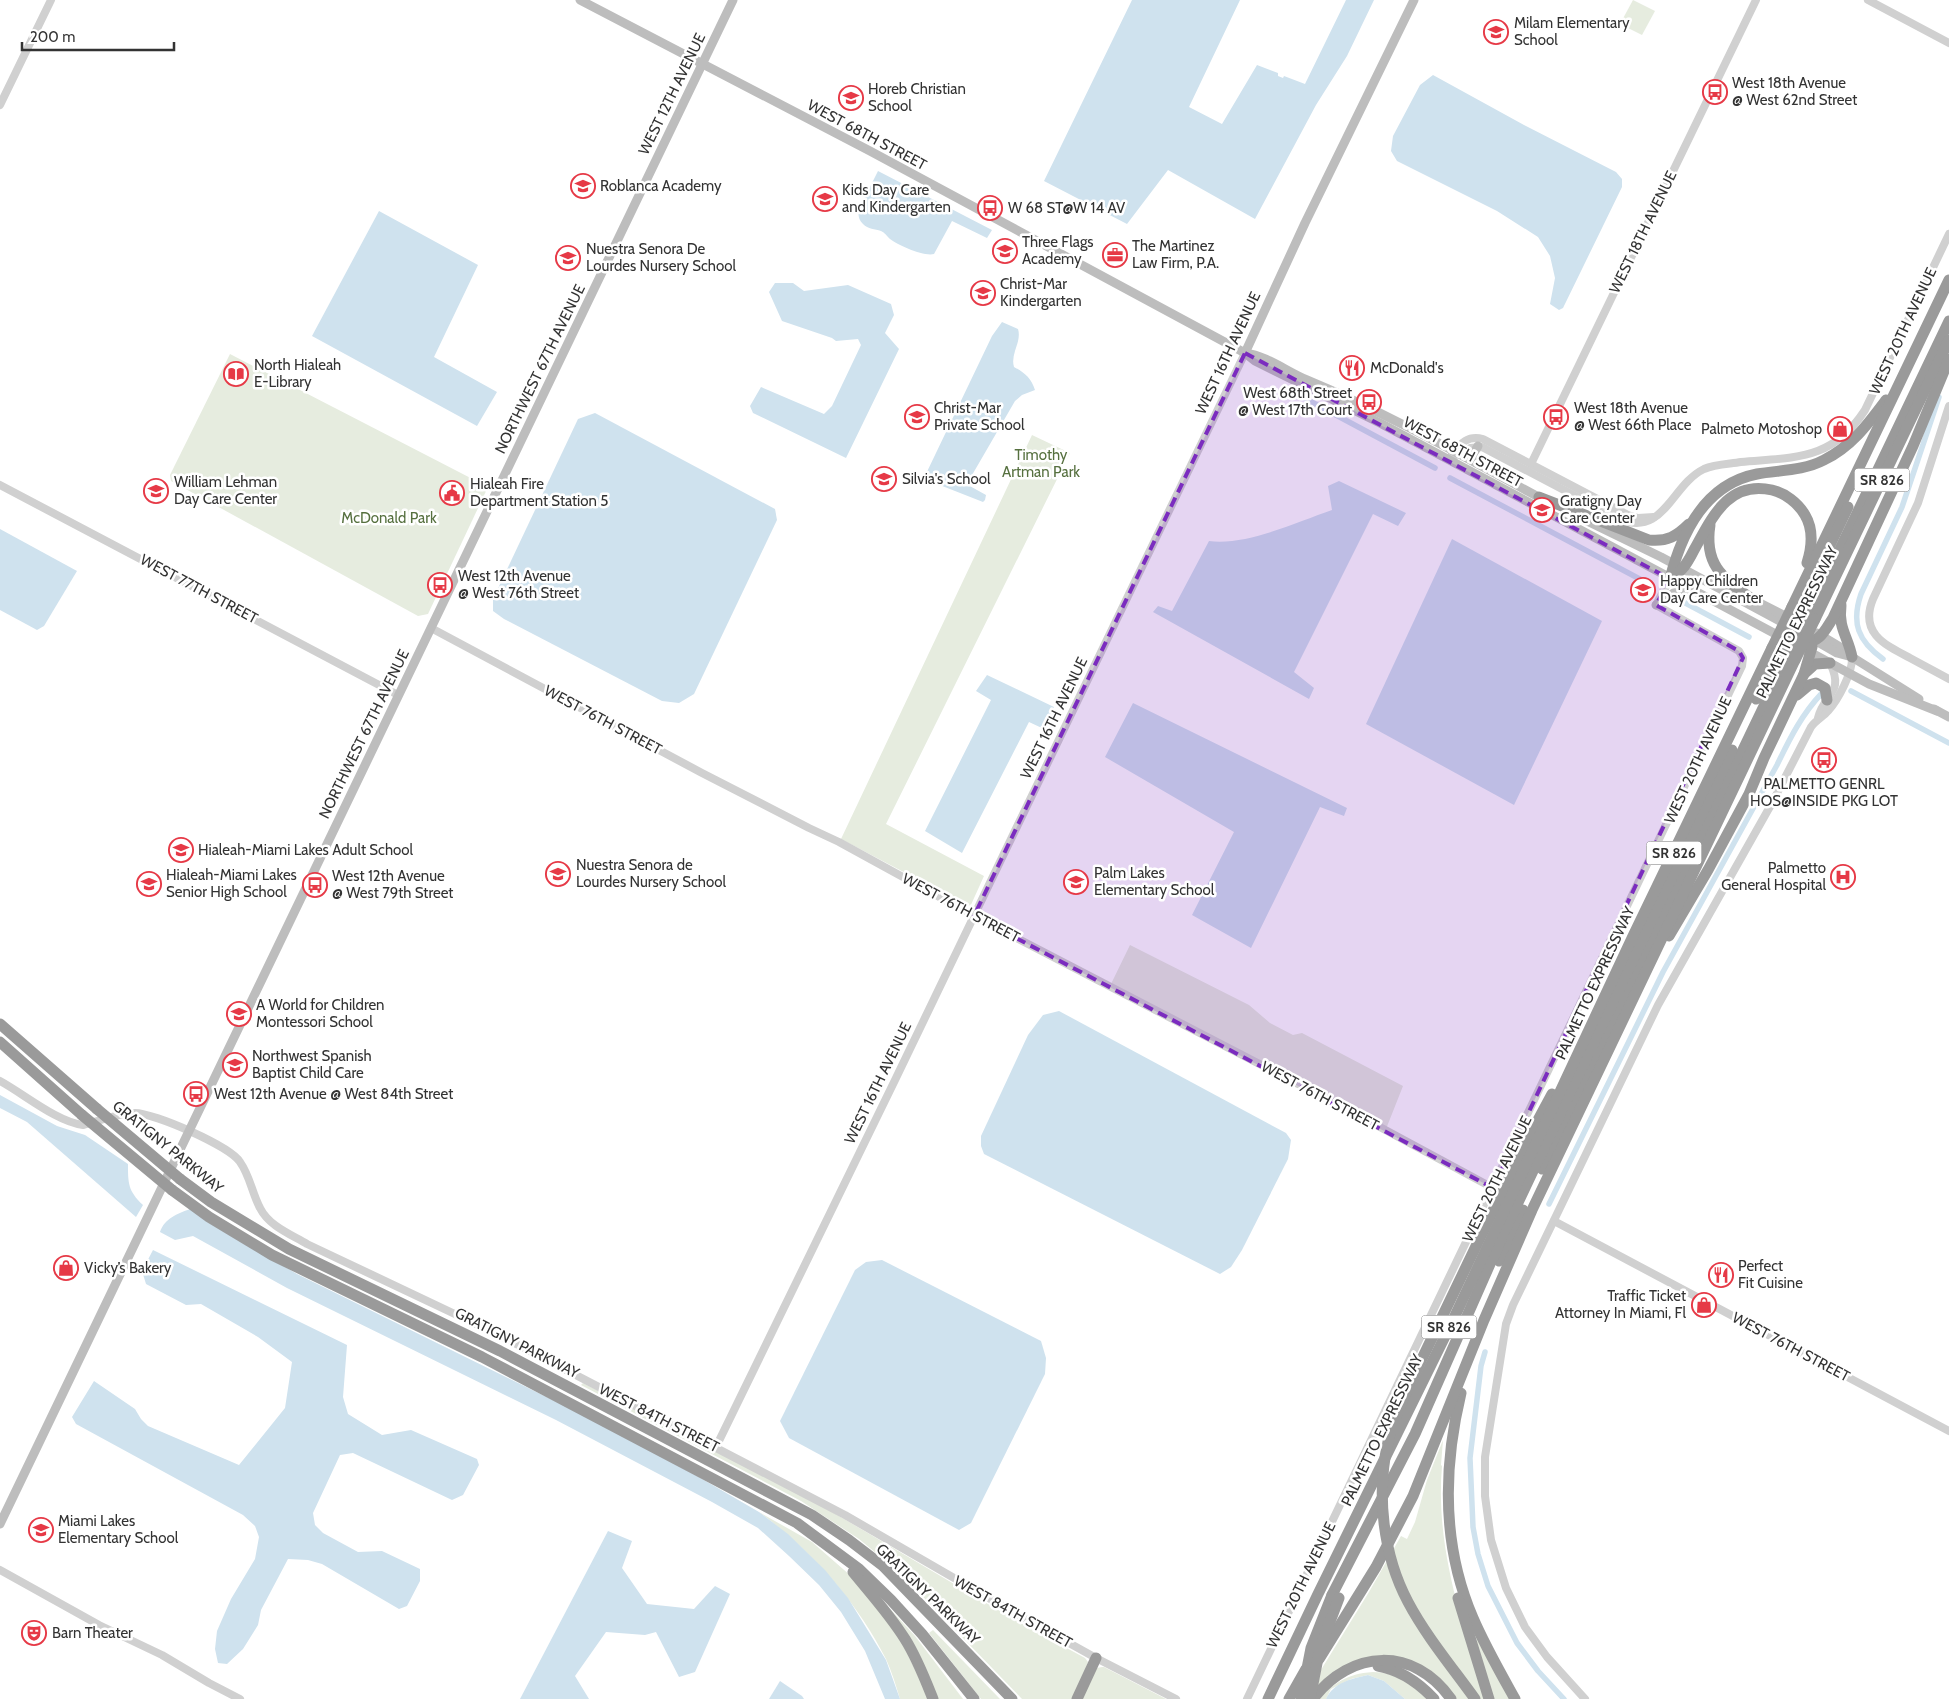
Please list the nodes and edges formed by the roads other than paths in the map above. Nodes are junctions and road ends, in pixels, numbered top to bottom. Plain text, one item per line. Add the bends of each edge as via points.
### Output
1 (51, 0) edge
2 (580, 0) edge
3 (733, 0) edge
4 (1414, 0) edge
5 (1756, 0) edge
6 (1868, 0) edge
7 (1949, 43) edge
8 (702, 64) junction
9 (0, 106) edge
10 (1949, 234) edge
11 (1949, 280) edge
12 (598, 281) joint
13 (1949, 296) edge
14 (1949, 321) edge
15 (1949, 340) edge
16 (1245, 352) junction
17 (1949, 358) edge
18 (1903, 376) junction
19 (1949, 406) edge
20 (1478, 446) junction
21 (1454, 455) junction
22 (1476, 463) junction
23 (1531, 464) junction
24 (1518, 466) junction
25 (0, 485) edge
26 (1539, 497) junction
27 (1697, 515) junction
28 (1654, 518) junction
29 (1710, 520) junction
30 (1679, 566) junction
31 (1670, 579) junction
32 (1691, 590) junction
33 (1749, 597) junction
34 (1842, 598) junction
35 (1656, 606) junction
36 (1803, 613) junction
37 (431, 628) junction
38 (1788, 640) joint
39 (1813, 641) junction
40 (1784, 654) junction
41 (1852, 657) junction
42 (1830, 663) junction
43 (1804, 674) junction
44 (1849, 674) junction
45 (1949, 679) edge
46 (398, 695) junction
47 (1792, 700) junction
48 (1827, 700) junction
49 (1937, 711) junction
50 (1949, 717) edge
51 (1818, 718) junction
52 (974, 916) junction
53 (1654, 955) junction
54 (0, 1024) edge
55 (0, 1042) edge
56 (1577, 1058) junction
57 (0, 1081) edge
58 (189, 1131) junction
59 (1493, 1188) junction
60 (1554, 1221) junction
61 (1507, 1244) junction
62 (1467, 1362) junction
63 (1949, 1431) edge
64 (716, 1447) junction
65 (0, 1524) edge
66 (1452, 1545) junction
67 (842, 1556) junction
68 (0, 1570) edge
69 (1335, 1597) junction
70 (1096, 1658) junction
71 (1342, 1672) junction
72 (240, 1699) edge
73 (933, 1699) edge
74 (974, 1699) edge
75 (1012, 1699) edge
76 (1077, 1699) edge
77 (1176, 1699) edge
78 (1247, 1699) edge
79 (1268, 1699) edge
80 (1289, 1699) edge
81 (1295, 1699) edge
82 (1302, 1699) edge
83 (1310, 1699) edge
84 (1314, 1699) edge
85 (1434, 1699) edge
86 (1451, 1699) edge
87 (1475, 1699) edge
88 (1489, 1699) edge
89 (1514, 1699) edge
90 (1585, 1699) edge

1 - 9 street
2 - 8 main road, WEST 68TH STREET
3 - 8 main road, WEST 12TH AVENUE
4 - 16 main road, WEST 16TH AVENUE
5 - 23 street, WEST 18TH AVENUE
6 - 7 street
8 - 12 main road, WEST 12TH AVENUE
8 - 16 main road, WEST 68TH STREET
10 - 28 street, WEST 20TH AVENUE via 1891,358 1854,426 1836,443 1805,456 1705,468
11 - 18 highway, PALMETTO EXPRESSWAY / SR 826
12 - 37 main road, NORTHWEST 67TH AVENUE
13 - 36 highway
14 - 36 highway
15 - 36 highway, PALMETTO EXPRESSWAY / SR 826
16 - 21 main road, WEST 68TH STREET via 1297,384
16 - 52 street, WEST 16TH AVENUE
17 - 34 highway via 1913,446
18 - 27 highway via 1864,429 1840,451 1805,468 1735,481 1709,498
18 - 36 highway, PALMETTO EXPRESSWAY / SR 826
19 - 45 street via 1918,503 1869,612 1876,635 1884,644
20 - 21 street
20 - 22 main road via 1473,454
20 - 24 street
21 - 22 main road, WEST 68TH STREET
21 - 23 street via 1464,441 1472,437 1490,442
21 - 31 main road, WEST 68TH STREET
22 - 26 main road, WEST 68TH STREET
23 - 24 street
23 - 28 street via 1628,515
24 - 28 street via 1627,522 1645,523
25 - 46 street, WEST 77TH STREET
26 - 27 highway via 1649,540 1673,538
26 - 30 main road, WEST 68TH STREET
27 - 30 highway
29 - 30 highway
29 - 33 highway via 1708,546 1711,559 1724,578
29 - 36 highway via 1722,505 1744,491 1766,489 1778,492 1798,505 1812,536
30 - 31 highway
30 - 33 main road, WEST 68TH STREET
30 - 39 main road, WEST 68TH STREET
31 - 32 main road, WEST 68TH STREET
31 - 35 street
32 - 35 main road via 1678,590
32 - 38 main road, WEST 68TH STREET
33 - 39 main road, WEST 68TH STREET
34 - 39 highway
34 - 41 highway via 1841,628
35 - 59 street, WEST 20TH AVENUE via 1739,651 1743,658 1742,666
36 - 40 highway, PALMETTO EXPRESSWAY / SR 826, bridge
36 - 40 highway, PALMETTO EXPRESSWAY / SR 826, bridge
37 - 46 main road, NORTHWEST 67TH AVENUE
37 - 52 street, WEST 76TH STREET
38 - 39 highway
39 - 41 main road, WEST 68TH STREET via 1842,648
39 - 42 main road, WEST 68TH STREET
39 - 43 highway
40 - 53 highway, PALMETTO EXPRESSWAY / SR 826
40 - 56 highway, PALMETTO EXPRESSWAY / SR 826
40 - 61 highway
40 - 69 highway via 1509,1222 1415,1434
41 - 44 street
41 - 49 main road, WEST 68TH STREET
42 - 43 highway via 1815,664
42 - 44 main road, WEST 68TH STREET
42 - 48 street via 1836,686
43 - 47 highway
44 - 49 main road, WEST 68TH STREET
44 - 51 street via 1830,708
46 - 58 main road, NORTHWEST 67TH AVENUE
47 - 48 highway via 1808,685 1816,683 1825,688
47 - 53 highway via 1726,839 1675,928
48 - 51 street
49 - 50 main road, WEST 68TH STREET
51 - 60 street via 1658,1005
52 - 59 street, WEST 76TH STREET
52 - 64 street, WEST 16TH AVENUE
53 - 62 highway, PALMETTO EXPRESSWAY / SR 826 via 1532,1210
54 - 75 highway, GRATIGNY PARKWAY, bridge via 180,1179 289,1249 500,1350 812,1515 882,1566
55 - 67 highway, GRATIGNY PARKWAY, bridge via 172,1190 272,1256 482,1356 749,1496 797,1523
56 - 79 highway, PALMETTO EXPRESSWAY / SR 826
56 - 87 highway, bridge via 1555,1088 1524,1146 1409,1386 1395,1419 1384,1465 1384,1519 1391,1557 1402,1590 1413,1611
57 - 58 street, WEST 84TH STREET via 75,1124 134,1113 148,1114
58 - 64 street, WEST 84TH STREET via 232,1153 240,1162 264,1215 285,1231 497,1334
58 - 65 main road, NORTHWEST 67TH AVENUE
59 - 78 street, WEST 20TH AVENUE
60 - 63 street, WEST 76TH STREET
60 - 90 street via 1506,1324 1486,1446 1485,1496 1494,1552 1514,1606 1544,1655
61 - 69 highway via 1422,1436
61 - 80 highway via 1401,1507 1368,1569
62 - 66 highway via 1449,1462
62 - 81 highway, PALMETTO EXPRESSWAY / SR 826 via 1400,1523
64 - 70 street, WEST 84TH STREET via 845,1515
66 - 88 highway via 1455,1583
66 - 89 highway via 1472,1616
67 - 73 highway via 906,1640
67 - 74 highway, GRATIGNY PARKWAY via 892,1600
68 - 72 street
69 - 82 highway, bridge via 1311,1648
69 - 83 highway, bridge
70 - 76 highway
70 - 77 street, WEST 84TH STREET
71 - 84 highway
71 - 85 highway via 1365,1666 1388,1668 1411,1678
71 - 86 highway via 1363,1662 1404,1664 1431,1676

